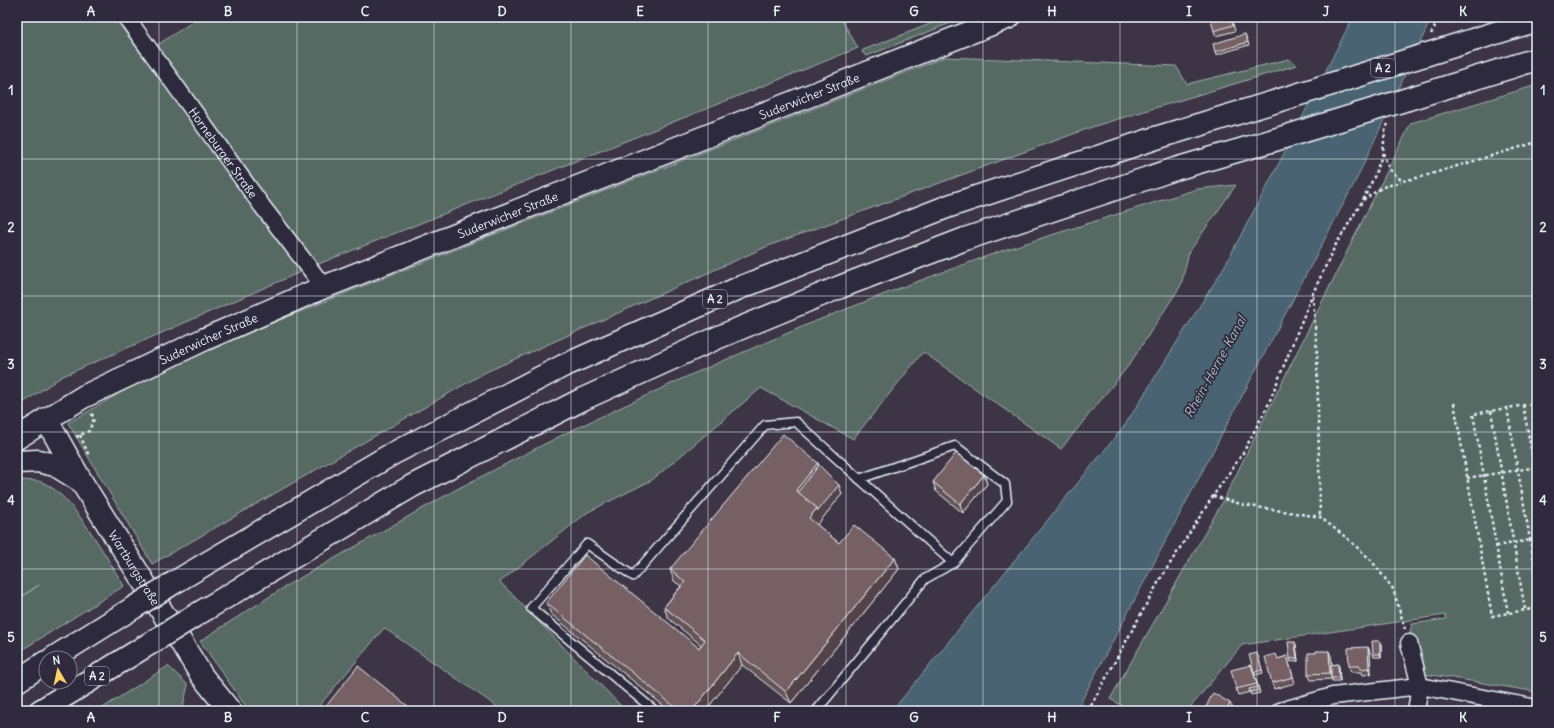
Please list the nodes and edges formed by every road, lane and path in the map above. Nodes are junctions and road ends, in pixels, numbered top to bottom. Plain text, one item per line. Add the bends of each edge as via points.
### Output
1 (126, 17) edge
2 (1009, 17) edge
3 (1440, 17) edge
4 (1537, 20) edge
5 (1437, 21) dead end
6 (1537, 59) edge
7 (1537, 142) edge
8 (1402, 181) junction
9 (1363, 200) junction
10 (324, 287) junction
11 (1313, 293) junction
12 (83, 397) junction
13 (1454, 403) dead end
14 (1537, 403) edge
15 (1523, 405) junction
16 (1506, 408) junction
17 (1491, 411) junction
18 (46, 419) junction
19 (17, 438) edge
20 (59, 444) junction
21 (17, 462) edge
22 (1536, 467) edge
23 (1518, 470) junction
24 (1502, 472) junction
25 (1484, 475) junction
26 (1467, 478) junction
27 (859, 479) junction
28 (81, 481) junction
29 (1537, 481) edge
30 (1213, 496) junction
31 (1320, 517) junction
32 (1537, 539) edge
33 (1530, 540) junction
34 (1514, 543) junction
35 (1496, 546) junction
36 (953, 563) junction
37 (1537, 579) edge
38 (1537, 608) edge
39 (1525, 610) junction
40 (1508, 613) junction
41 (1409, 643) joint
42 (66, 650) edge
43 (38, 667) edge
44 (17, 681) edge
45 (1420, 686) junction
46 (1537, 708) edge
47 (40, 711) edge
48 (230, 711) edge
49 (655, 711) edge
50 (816, 711) edge
51 (1088, 711) edge
52 (1280, 711) edge
53 (1416, 711) edge

1 - 10 street, Horneburger Straße via 262,206
2 - 10 main road, Suderwicher Straße
3 - 5 path
4 - 42 main road, A 2, bridge via 1159,137 949,206 739,288 563,366 392,454 175,582
6 - 47 main road, A 2, bridge via 1175,170 965,239 719,337 582,399 412,486
7 - 8 path
8 - 9 path via 1383,187
8 - 9 path via 1389,169 1383,153
9 - 11 path via 1335,246
10 - 12 main road, Suderwicher Straße via 205,339
11 - 30 path via 1268,405 1243,453
11 - 31 path via 1317,354
12 - 18 main road, Suderwicher Straße
12 - 20 path via 94,419 89,430
13 - 26 path
14 - 15 path
15 - 16 path
15 - 22 path
16 - 17 path
16 - 23 path
17 - 24 path
17 - 25 path via 1473,414
18 - 19 main road, Suderwicher Straße
18 - 20 main road, Wartburgstraße
20 - 28 main road, Wartburgstraße
21 - 28 main road via 38,461 55,465
22 - 23 path
22 - 29 path
23 - 24 path
23 - 33 path
24 - 25 path
24 - 34 path
25 - 26 path
25 - 35 path
26 - 40 path via 1492,616
27 - 36 lane
27 - 36 lane via 955,446 1005,484 1007,501
27 - 49 lane via 796,422 765,425 633,576 587,544 531,608
28 - 48 main road, Wartburgstraße via 202,676
30 - 31 path via 1244,505
30 - 51 path via 1159,581
31 - 41 path via 1371,560 1393,589
32 - 33 path
33 - 34 path
33 - 37 path
34 - 35 path
34 - 39 path
35 - 40 path
36 - 50 lane via 925,579
38 - 39 path
39 - 40 path
41 - 45 street
43 - 44 main road
45 - 46 street
45 - 52 street via 1333,696
45 - 53 street

